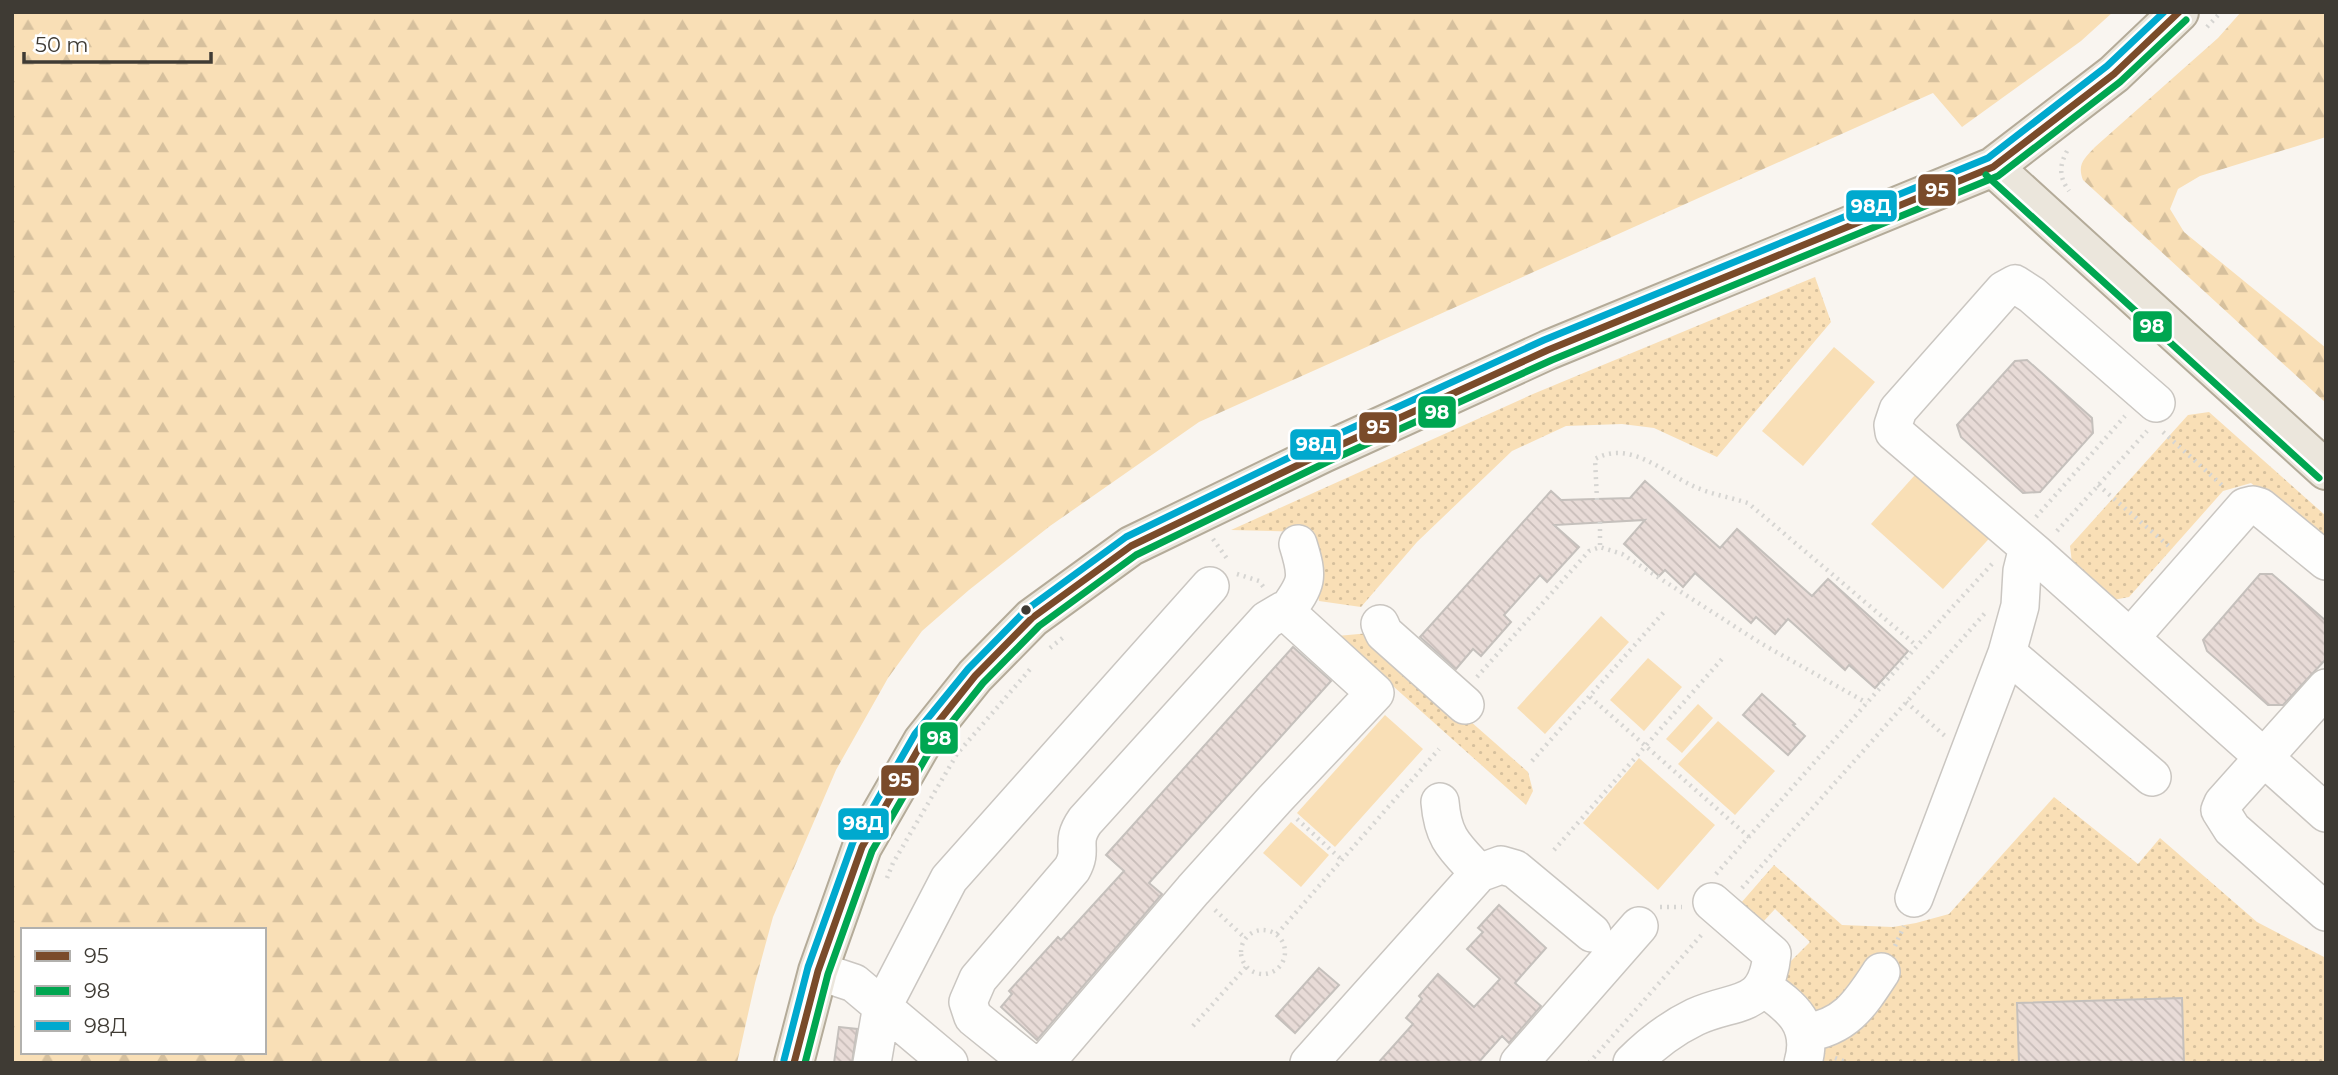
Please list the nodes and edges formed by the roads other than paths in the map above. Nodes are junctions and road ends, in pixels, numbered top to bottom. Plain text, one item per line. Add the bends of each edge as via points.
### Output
1 (2188, 24) edge
2 (1993, 167) junction
3 (2151, 398) road end
4 (2326, 470) edge
5 (1298, 544) dead end
6 (2027, 547) junction
7 (2326, 561) edge
8 (1210, 586) dead end
9 (1285, 611) junction
10 (1380, 624) dead end
11 (2130, 638) junction
12 (2007, 653) junction
13 (2326, 688) edge
14 (1462, 702) road end
15 (2264, 758) junction
16 (2152, 777) dead end
17 (1440, 802) dead end
18 (2326, 813) edge
19 (1479, 873) junction
20 (1709, 898) road end
21 (1914, 898) road end
22 (2326, 912) edge
23 (1639, 926) road end
24 (1592, 933) dead end
25 (818, 971) junction
26 (1881, 972) road end
27 (1764, 988) junction
28 (883, 1006) junction
29 (1804, 1048) edge
30 (794, 1063) edge
31 (872, 1063) edge
32 (949, 1063) edge
33 (1030, 1063) edge
34 (1045, 1063) edge
35 (1309, 1063) edge
36 (1519, 1063) edge
37 (1632, 1063) edge

1 - 2 main road
2 - 4 main road
2 - 25 main road via 1548,350 1131,546 1032,618 975,676 923,741 862,847
3 - 6 lane via 2015,284 2004,290 1898,410 1894,432
5 - 9 lane via 1305,566 1303,589
6 - 11 lane
6 - 12 lane via 2020,606
7 - 11 lane via 2260,507 2245,507
8 - 28 lane via 949,879
9 - 33 lane via 1267,620 1085,821 1075,838 1078,858 1072,869 978,979 968,1002 973,1017
9 - 34 lane via 1375,693 1193,890
10 - 14 lane via 1384,633
11 - 15 lane
12 - 16 lane
12 - 21 lane
13 - 15 lane
15 - 18 lane
15 - 22 lane via 2220,810 2232,829
17 - 19 lane via 1441,823 1449,841
19 - 24 lane via 1501,865 1515,869
19 - 35 lane
20 - 27 lane via 1772,954
23 - 36 lane
25 - 28 lane via 854,983
25 - 30 main road
26 - 29 lane via 1857,1008 1822,1030
27 - 29 lane via 1786,1003 1804,1025
27 - 37 lane via 1751,999 1695,1017
28 - 31 lane
28 - 32 lane

